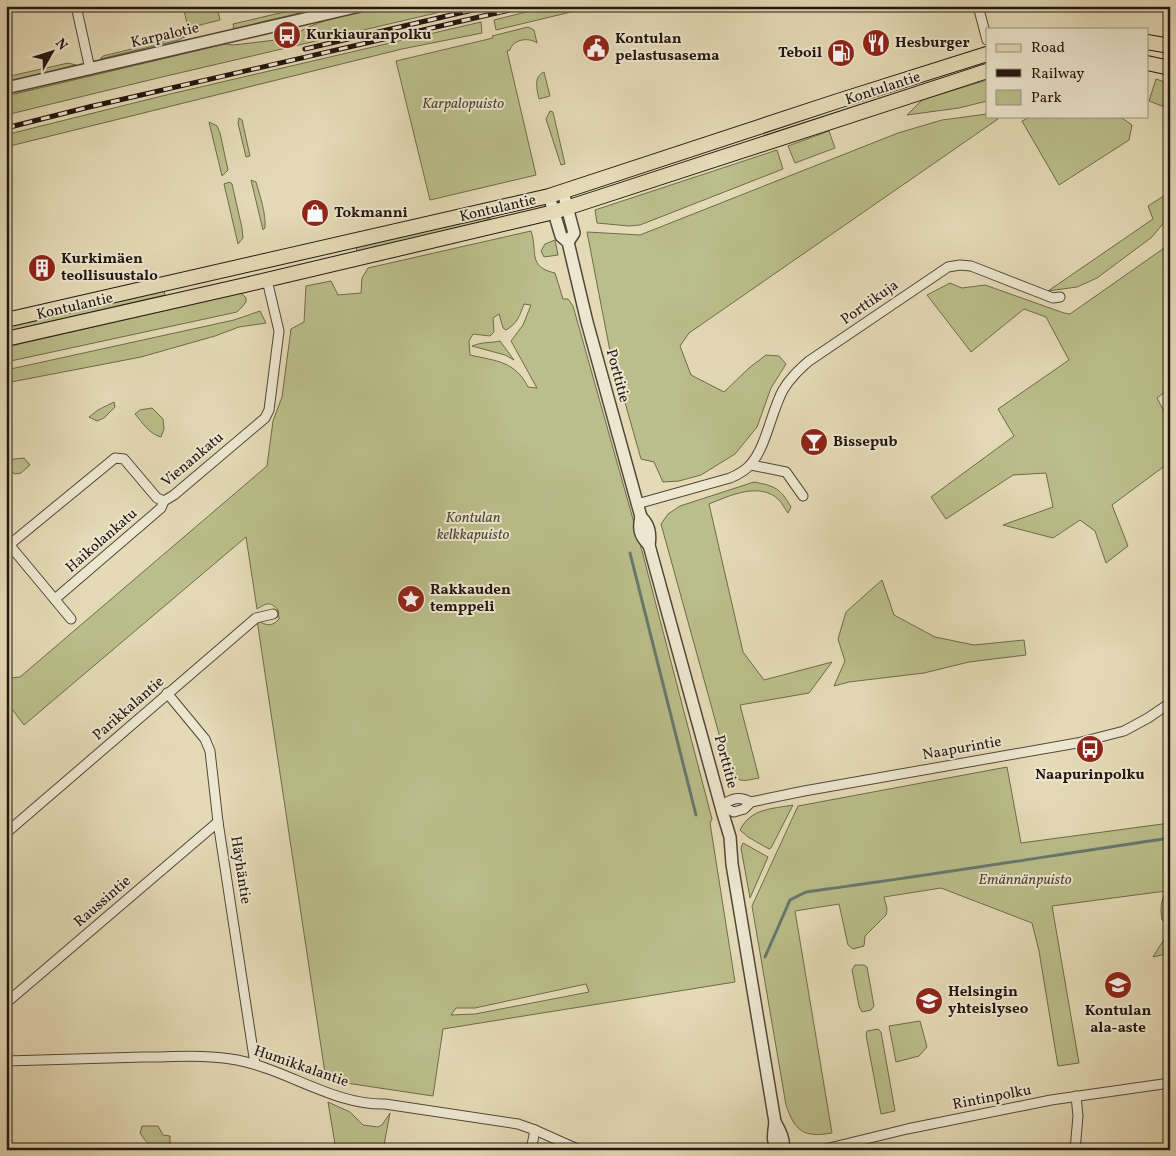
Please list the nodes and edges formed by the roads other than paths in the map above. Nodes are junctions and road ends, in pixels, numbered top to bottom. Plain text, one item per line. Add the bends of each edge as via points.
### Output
1 (76, 6) edge
2 (360, 6) edge
3 (978, 6) edge
4 (986, 36) edge
5 (1148, 42) edge
6 (1170, 46) edge
7 (986, 54) edge
8 (1148, 63) edge
9 (1170, 68) edge
10 (90, 69) junction
11 (986, 71) edge
12 (6, 88) edge
13 (563, 192) junction
14 (549, 196) junction
15 (568, 208) junction
16 (554, 212) junction
17 (568, 242) junction
18 (267, 280) junction
19 (1060, 297) dead end
20 (6, 320) edge
21 (6, 339) edge
22 (751, 465) junction
23 (803, 496) dead end
24 (164, 501) junction
25 (637, 504) junction
26 (8, 544) edge
27 (55, 599) junction
28 (273, 614) dead end
29 (71, 619) dead end
30 (167, 693) junction
31 (1170, 703) edge
32 (722, 810) junction
33 (218, 822) junction
34 (6, 833) edge
35 (6, 1003) edge
36 (6, 1061) edge
37 (255, 1064) junction
38 (1170, 1083) edge
39 (1076, 1096) junction
40 (775, 1122) junction
41 (535, 1130) junction
42 (531, 1150) edge
43 (580, 1150) edge
44 (778, 1150) edge
45 (782, 1150) edge
46 (821, 1150) edge
47 (1075, 1150) edge

1 - 10 street
2 - 10 street, Karpalotie
3 - 4 street
5 - 6 main road
7 - 13 main road, Kontulantie
8 - 9 main road
10 - 12 street, Karpalotie
11 - 15 main road, Kontulantie
13 - 14 main road, Kontulantie
13 - 15 street, Porttitie
14 - 16 street, Porttitie
14 - 20 main road, Kontulantie
15 - 16 main road, Kontulantie
15 - 17 street, Porttitie via 574,233
16 - 17 street, Porttitie via 561,236
16 - 18 main road, Kontulantie
17 - 25 street, Porttitie
18 - 21 main road, Kontulantie
18 - 24 street, Vienankatu via 278,331 269,410 257,425
19 - 22 street, Porttikuja via 1053,298 972,266 945,268 797,372 783,391
22 - 23 street via 786,472
22 - 25 street via 730,478
24 - 26 street, Vienankatu via 157,498 124,459 115,458
24 - 27 street, Haikolankatu via 161,508
25 - 32 street, Porttitie via 647,523 649,545
26 - 27 street
27 - 29 street
28 - 30 street, Parikkalantie via 256,618
30 - 33 street, Häyhäntie via 208,745
30 - 34 street, Parikkalantie
31 - 32 street, Naapurintie via 1115,734 1078,743 827,786 751,802 734,812
32 - 40 street, Porttitie via 730,837
33 - 35 street, Raussintie
33 - 37 street, Häyhäntie
36 - 37 street, Humikkalantie via 177,1056 235,1059
37 - 41 street, Humikkalantie via 332,1094 368,1104 480,1118
38 - 39 street, Rintinpolku
39 - 46 street, Rintinpolku via 977,1114
39 - 47 street
40 - 44 street, Porttitie via 773,1134
40 - 45 street, Porttitie via 781,1132
41 - 42 street
41 - 43 street, Humikkalantie

